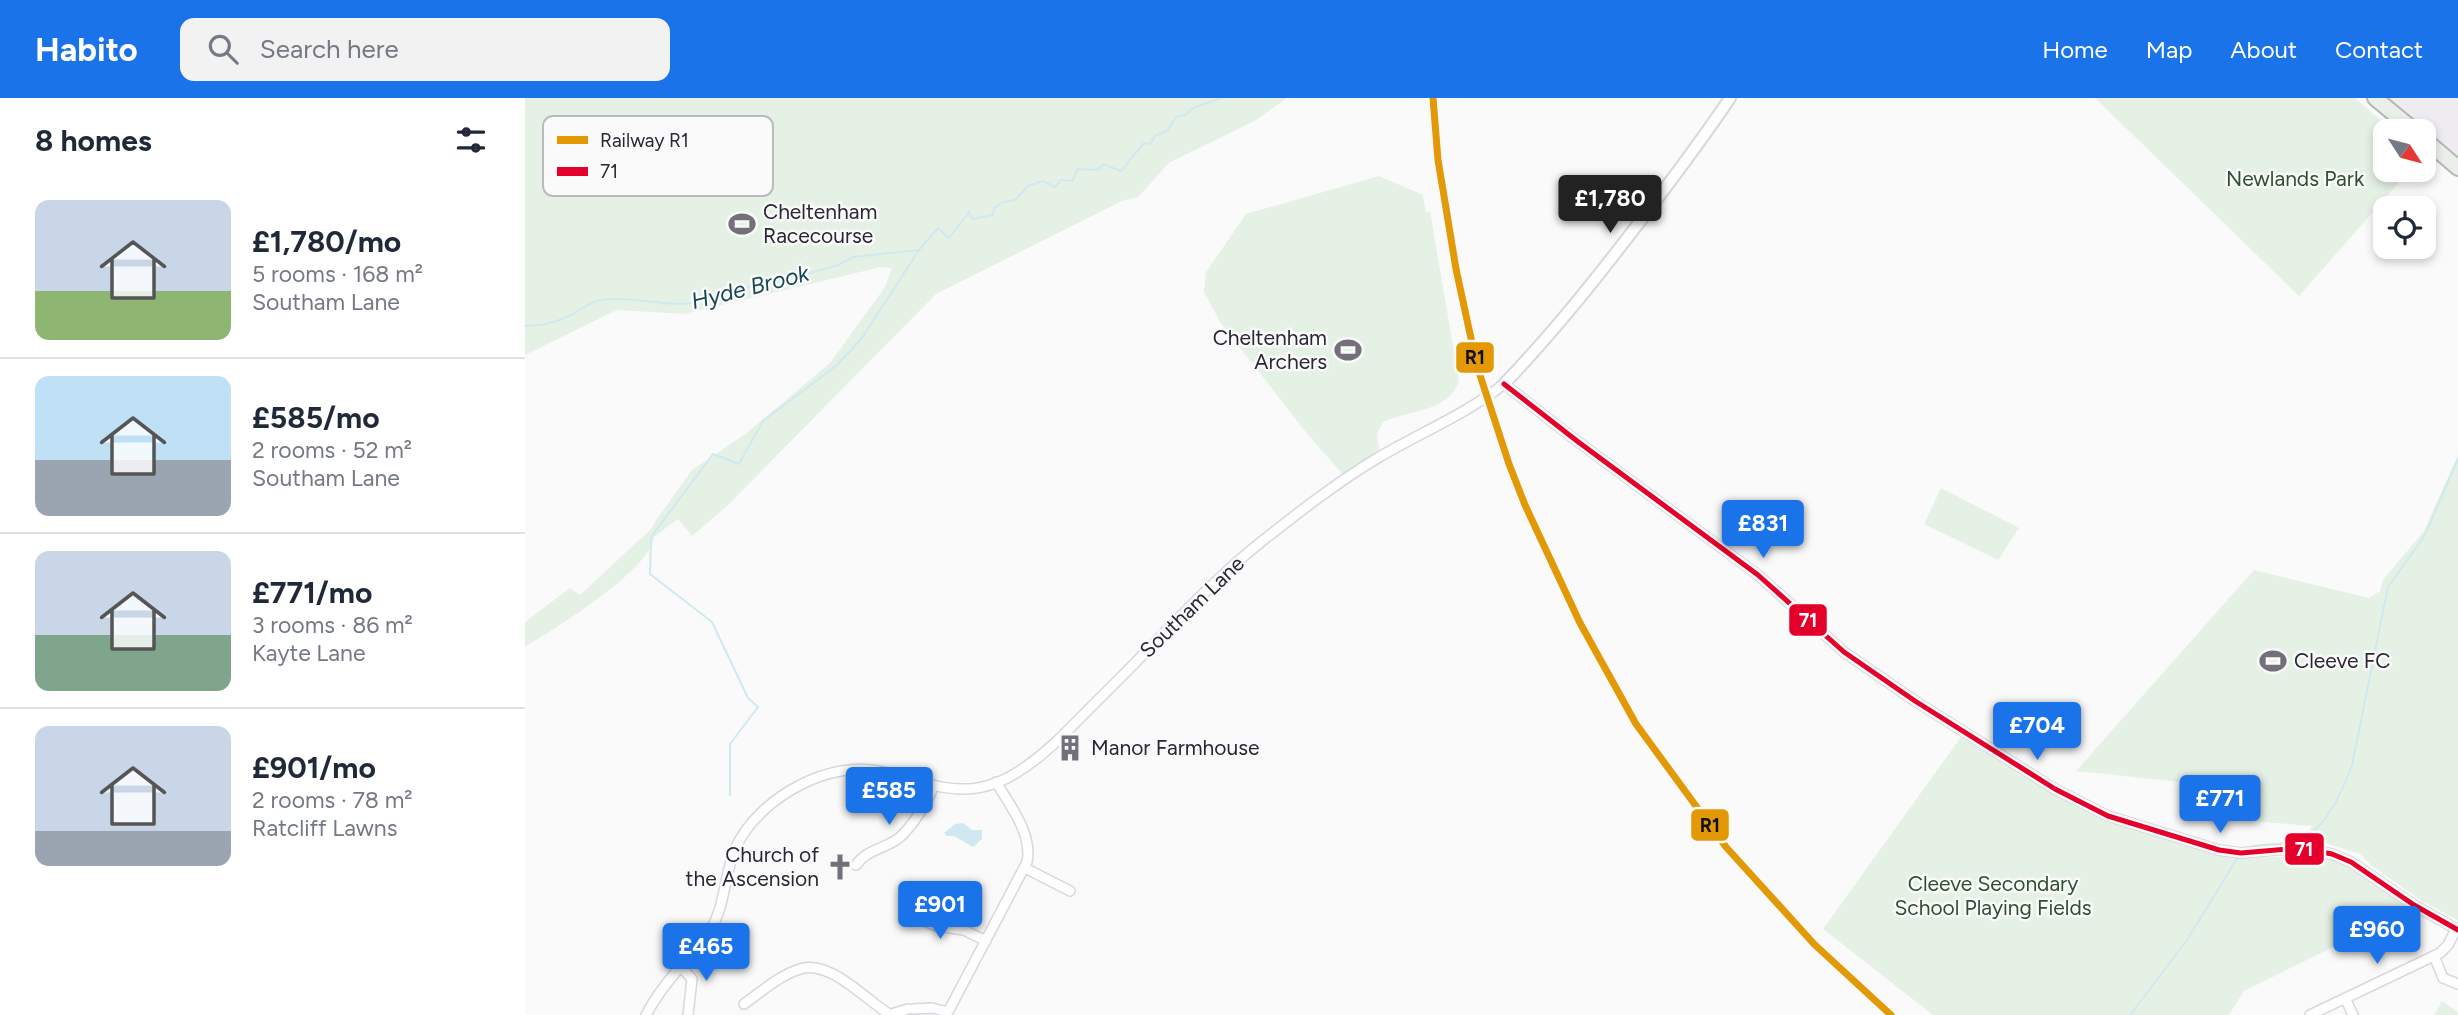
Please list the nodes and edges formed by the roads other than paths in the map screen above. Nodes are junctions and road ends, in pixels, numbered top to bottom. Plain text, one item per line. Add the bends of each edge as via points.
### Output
1 (1730, 98) edge
2 (2375, 98) edge
3 (2400, 119) edge
4 (2436, 149) edge
5 (2458, 168) edge
6 (1504, 384) junction
7 (996, 782) junction
8 (933, 787) junction
9 (856, 865) dead end
10 (1025, 867) junction
11 (1070, 891) dead end
12 (908, 913) dead end
13 (2457, 930) edge
14 (986, 941) junction
15 (2434, 956) junction
16 (681, 967) junction
17 (2458, 984) edge
18 (2345, 998) junction
19 (744, 1004) dead end
20 (948, 1013) edge
21 (646, 1015) edge
22 (688, 1015) edge
23 (888, 1015) edge
24 (2310, 1015) edge
25 (2353, 1015) edge

1 - 6 street, Southam Lane via 1615,255
2 - 3 main road
4 - 5 main road
6 - 7 street, Southam Lane via 1479,403 1346,478 1261,542 1194,600 1055,742 1016,774
6 - 13 street via 1758,575 1844,652 2055,789 2108,816 2219,850 2241,853 2299,848 2332,854
7 - 8 street, Southam Lane via 967,789
7 - 10 street via 1027,838
8 - 9 street via 930,799 898,839 867,853
8 - 16 street, Southam Lane via 883,771 853,768 823,775 785,794 741,838 715,922
10 - 11 street
10 - 14 street
12 - 14 street
13 - 15 street via 2445,950
14 - 20 street
15 - 17 street via 2444,978
15 - 18 street
16 - 21 street, Southam Lane
16 - 22 street via 692,979
18 - 24 street
18 - 25 street
19 - 23 street via 795,971 817,967 830,971
20 - 23 street via 932,1008

